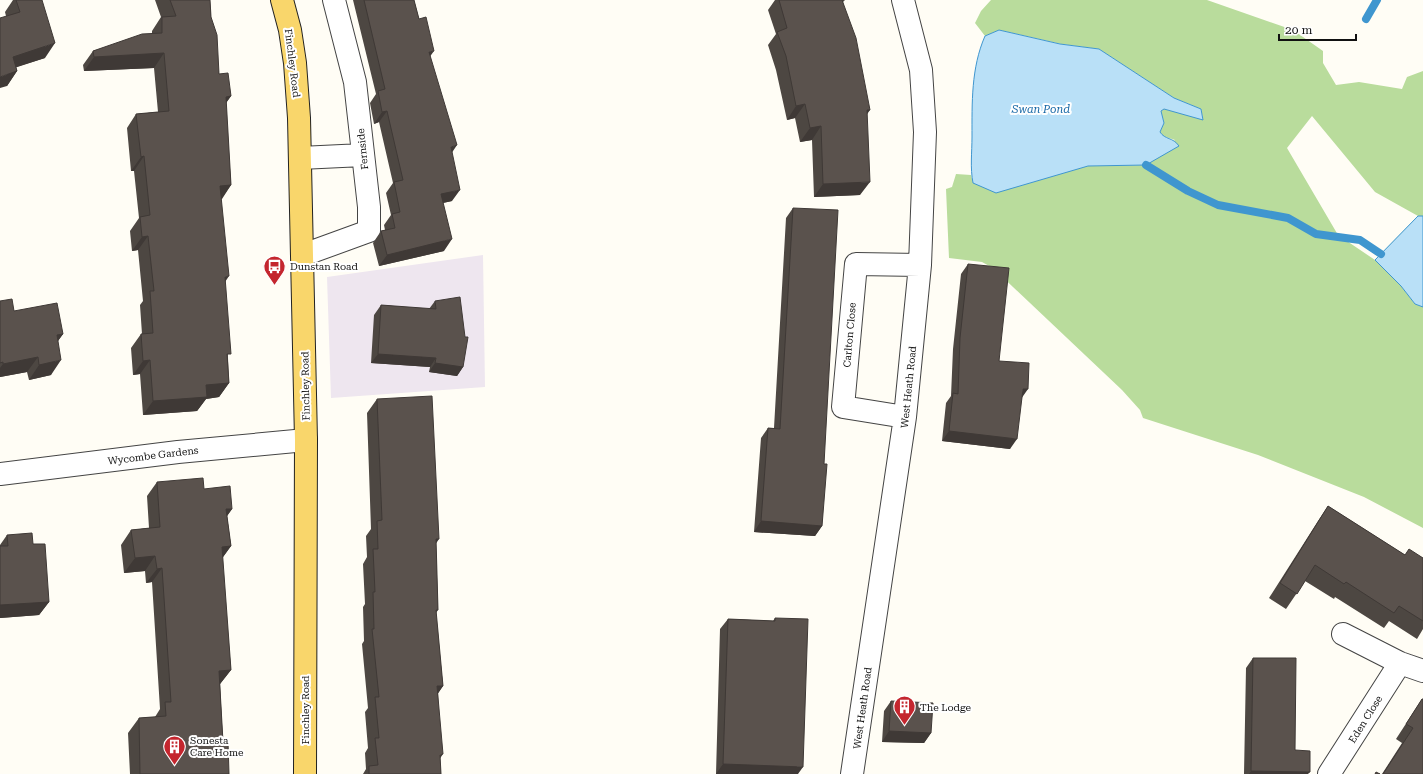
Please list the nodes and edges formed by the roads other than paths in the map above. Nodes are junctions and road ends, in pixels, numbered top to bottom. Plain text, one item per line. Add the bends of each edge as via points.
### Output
1 (282, 0) edge
2 (334, 0) edge
3 (903, 0) edge
4 (363, 155) junction
5 (300, 158) junction
6 (303, 255) junction
7 (920, 265) junction
8 (905, 417) junction
9 (306, 440) junction
10 (0, 474) edge
11 (1343, 634) dead end
12 (1400, 664) junction
13 (1423, 671) edge
14 (305, 774) edge
15 (852, 774) edge
16 (1330, 774) edge

1 - 5 main road, Finchley Road via 295,63
2 - 4 street, Fernside via 355,82
3 - 7 street, West Heath Road via 921,70 925,132
4 - 5 street
4 - 6 street, Fernside via 369,231
5 - 6 main road, Finchley Road
6 - 9 main road, Finchley Road
7 - 8 street, West Heath Road
7 - 8 street, Carlton Close via 856,264 843,406
8 - 15 street, West Heath Road
9 - 10 street, Wycombe Gardens via 178,452
9 - 14 main road, Finchley Road
11 - 12 street
12 - 13 street
12 - 16 street, Eden Close

